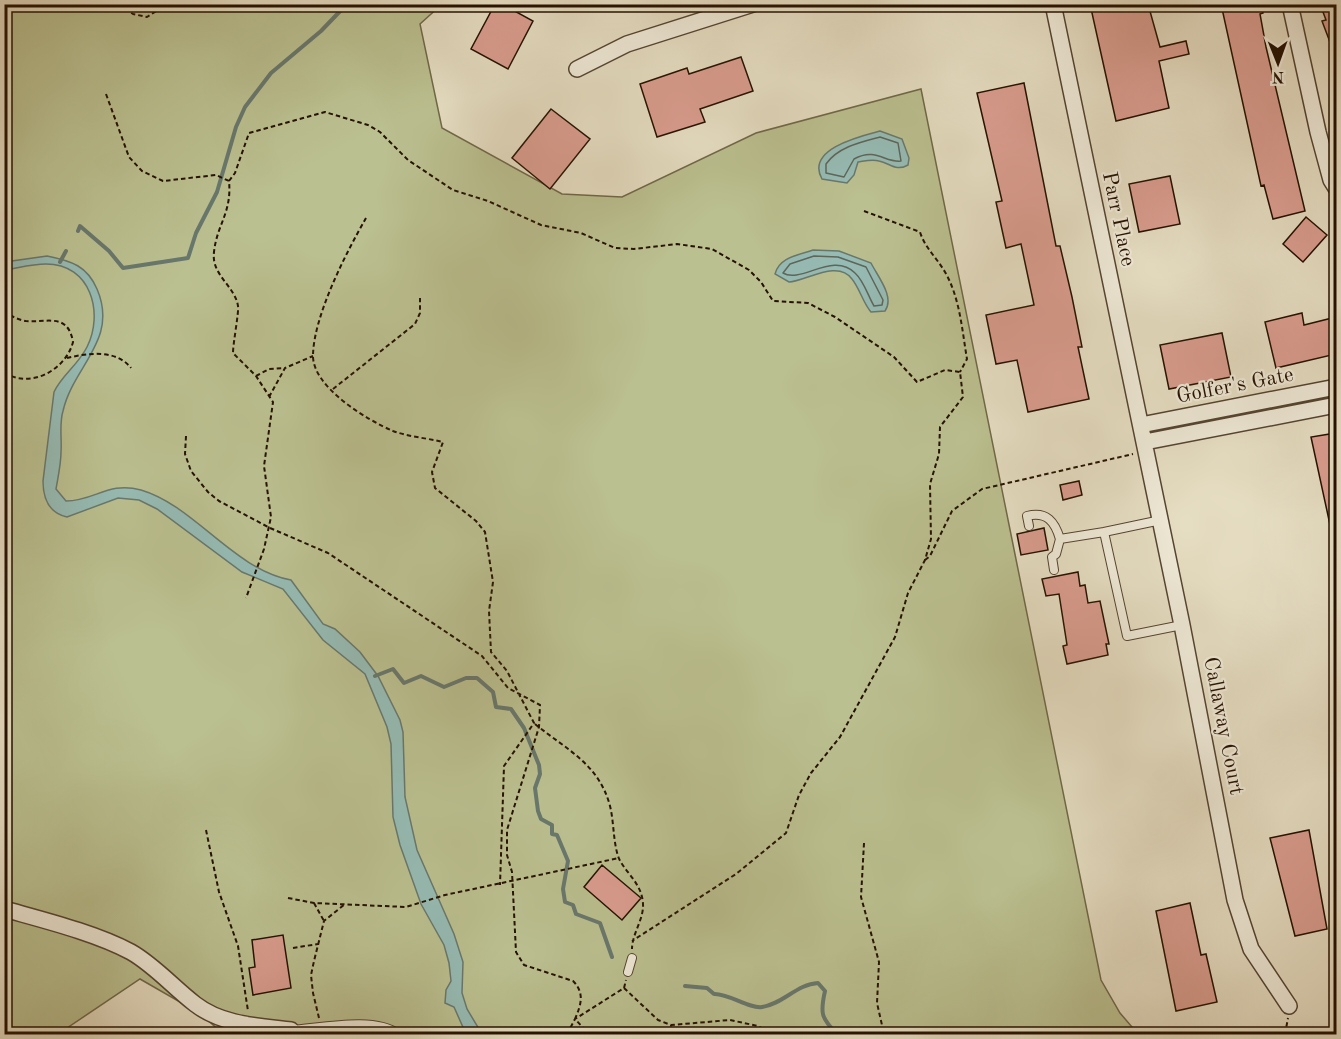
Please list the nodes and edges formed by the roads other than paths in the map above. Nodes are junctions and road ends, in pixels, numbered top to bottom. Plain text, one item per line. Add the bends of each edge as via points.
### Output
1 (753, 4) edge
2 (1053, 4) edge
3 (1290, 4) edge
4 (577, 69) dead end
5 (1336, 188) edge
6 (1336, 387) edge
7 (1336, 405) edge
8 (1141, 425) junction
9 (1146, 447) junction
10 (1161, 520) junction
11 (1029, 526) dead end
12 (1104, 532) junction
13 (1060, 539) junction
14 (1054, 570) dead end
15 (1182, 625) junction
16 (4, 909) edge
17 (632, 958) road end
18 (628, 972) road end
19 (1289, 1006) dead end
20 (291, 1030) joint
21 (398, 1035) edge

1 - 4 street via 627,44
2 - 8 street, Parr Place
3 - 5 street via 1318,132
6 - 8 street, Golfer's Gate
7 - 9 street, Golfer's Gate
8 - 9 street, Parr Place
9 - 10 street, Callaway Court
10 - 12 lane
10 - 15 street, Callaway Court
11 - 13 lane via 1027,516 1046,517 1056,525
12 - 13 lane
12 - 15 lane via 1127,636
13 - 14 lane via 1052,557
15 - 19 street, Callaway Court via 1235,900 1251,950
16 - 20 street via 115,944 142,959 195,1005 214,1016 251,1026
17 - 18 lane
20 - 21 lane via 376,1024

